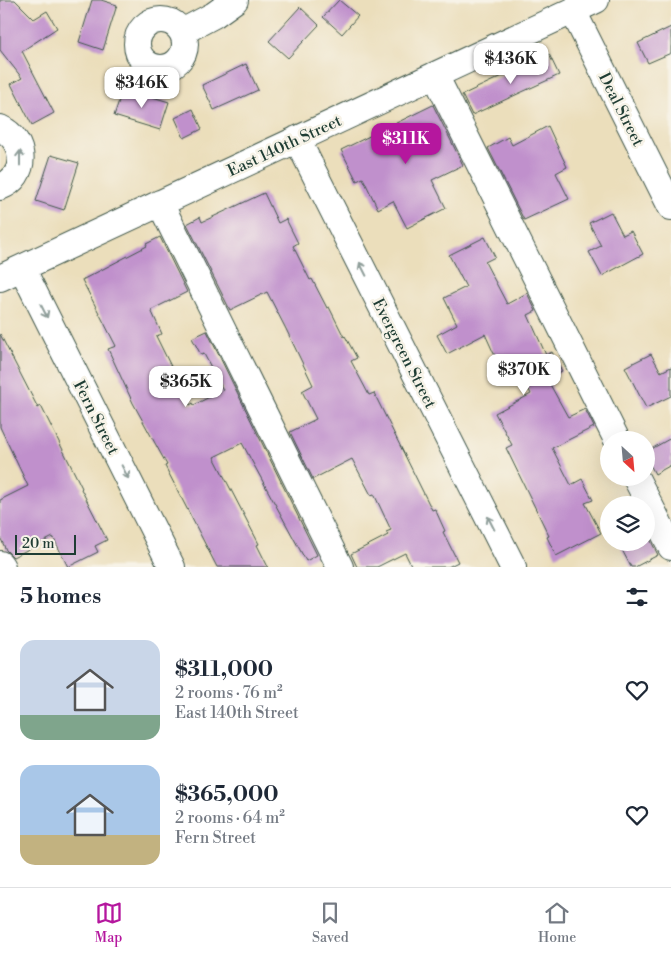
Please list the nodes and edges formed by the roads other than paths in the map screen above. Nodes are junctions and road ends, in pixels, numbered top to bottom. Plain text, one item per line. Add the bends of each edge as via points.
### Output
1 (235, 0) edge
2 (596, 0) edge
3 (573, 11) junction
4 (182, 32) dead end
5 (435, 75) junction
6 (0, 128) edge
7 (297, 139) junction
8 (0, 188) edge
9 (160, 203) junction
10 (671, 207) edge
11 (11, 273) edge
12 (613, 431) edge
13 (640, 486) edge
14 (671, 547) edge
15 (172, 567) edge
16 (340, 567) edge
17 (513, 567) edge

1 - 4 street
2 - 3 street, East 140th Street
3 - 5 street, East 140th Street
3 - 10 street, Deal Street
5 - 7 street, East 140th Street
5 - 12 street
8 -> 6 street via 14,178 22,160 17,142
7 - 9 street, East 140th Street
17 -> 7 street, Evergreen Street
9 - 11 street, East 140th Street
9 - 16 street
11 -> 15 street, Fern Street
13 - 14 street

